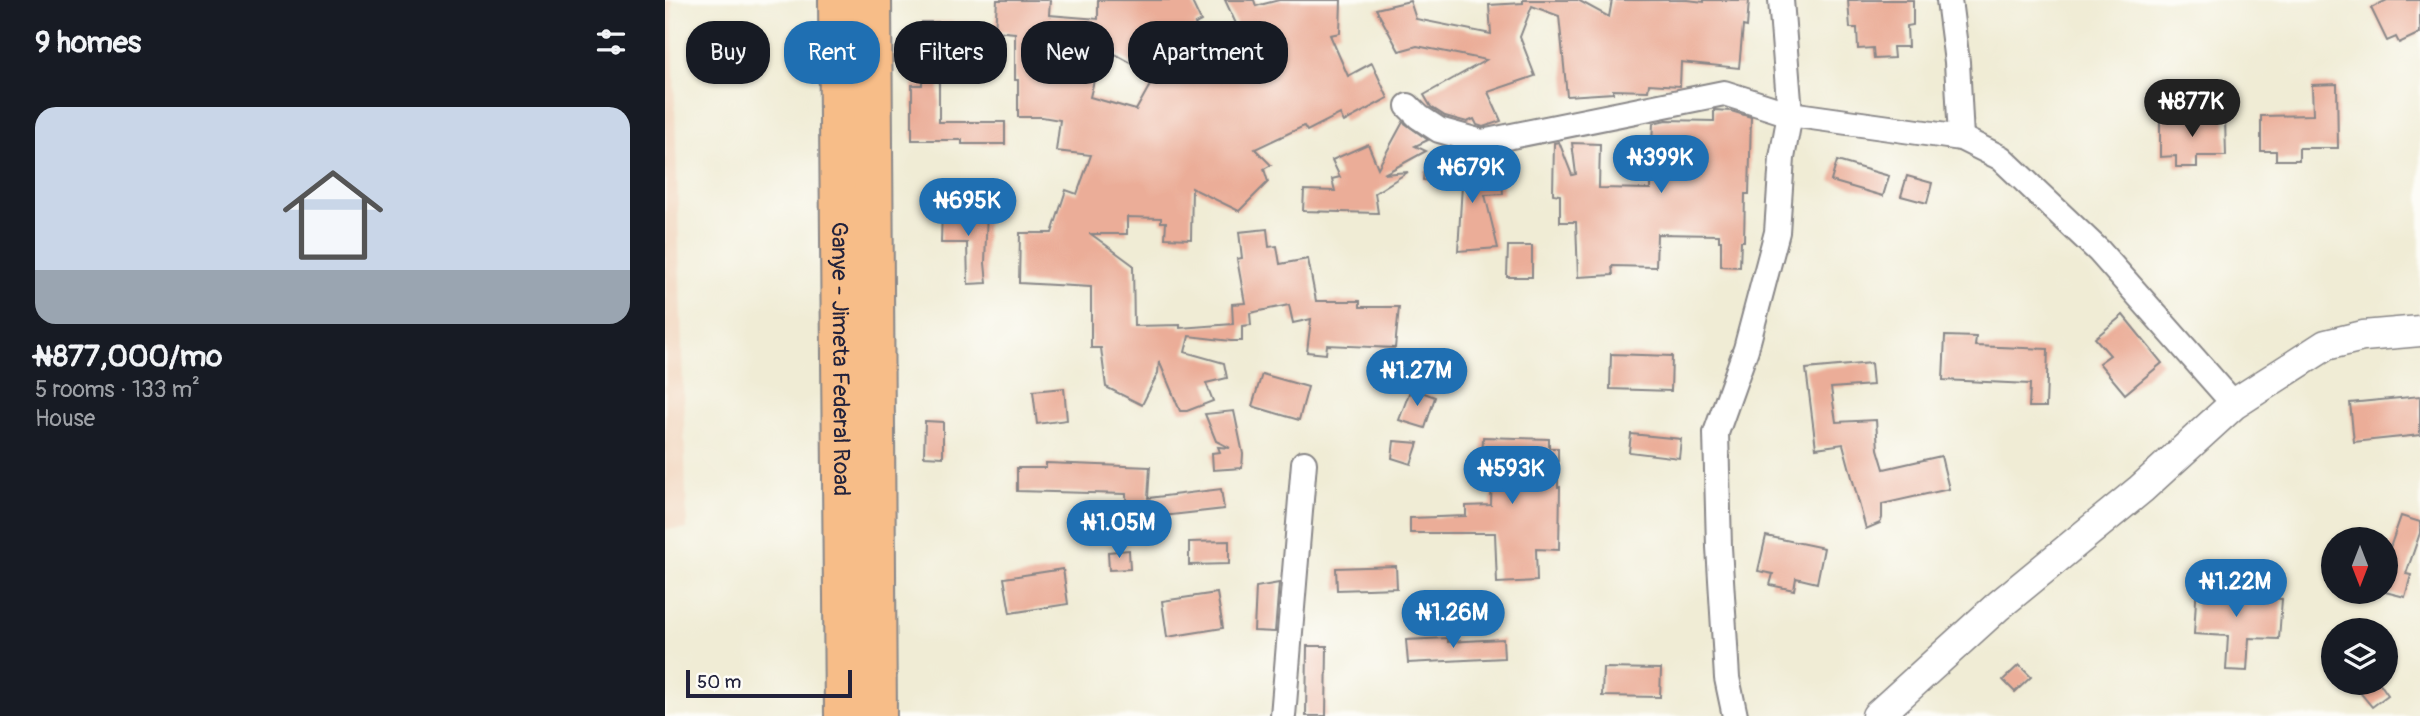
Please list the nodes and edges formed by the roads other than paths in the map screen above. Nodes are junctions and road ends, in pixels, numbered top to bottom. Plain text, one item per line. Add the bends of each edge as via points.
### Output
1 (838, 0) edge
2 (872, 0) edge
3 (1781, 0) edge
4 (1949, 0) edge
5 (1408, 106) dead end
6 (1790, 114) junction
7 (1961, 138) junction
8 (2420, 331) edge
9 (2234, 404) junction
10 (1304, 463) dead end
11 (859, 578) junction
12 (844, 716) edge
13 (877, 716) edge
14 (1283, 716) edge
15 (1735, 716) edge
16 (1877, 716) edge

1 - 11 main road, Ganye - Jimeta Federal Road
2 - 11 main road, Ganye - Jimeta Federal Road
3 - 6 street
4 - 7 street
5 - 6 street via 1439,130 1482,142 1724,93
6 - 7 street
6 - 15 street via 1777,232 1746,349 1716,433 1727,678
7 - 9 street via 2001,158 2099,251
8 - 9 street via 2326,345
9 - 16 street
10 - 14 street
11 - 12 main road, Ganye - Jimeta Federal Road
11 - 13 main road, Ganye - Jimeta Federal Road

